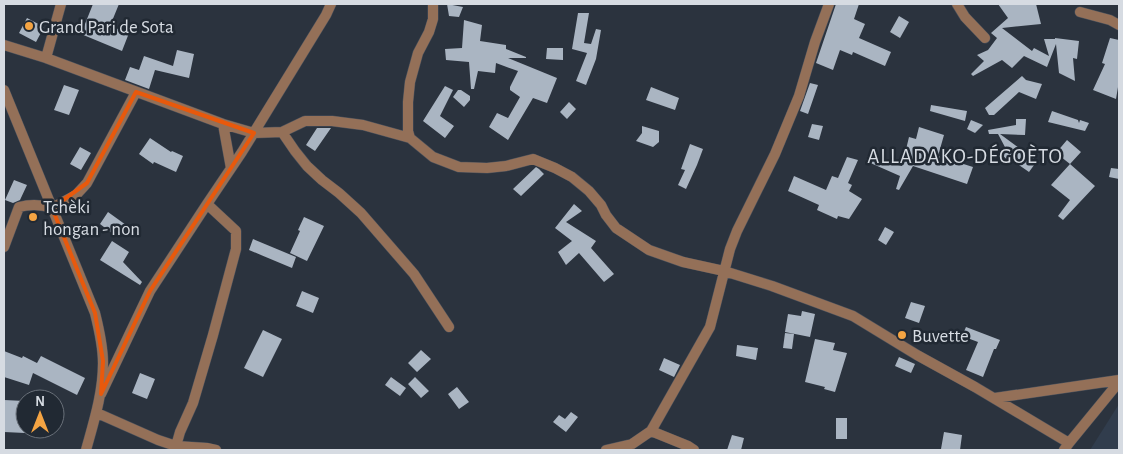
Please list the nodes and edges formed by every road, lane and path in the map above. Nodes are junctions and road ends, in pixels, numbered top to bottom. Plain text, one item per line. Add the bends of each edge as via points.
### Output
1 (61, 4) edge
2 (331, 4) edge
3 (432, 4) edge
4 (829, 4) edge
5 (957, 4) edge
6 (1080, 12) dead end
7 (1119, 24) edge
8 (985, 38) dead end
9 (4, 45) edge
10 (46, 58) junction
11 (4, 90) edge
12 (136, 92) junction
13 (223, 124) junction
14 (282, 132) junction
15 (254, 133) junction
16 (410, 138) junction
17 (231, 168) junction
18 (207, 204) junction
19 (52, 208) junction
20 (4, 247) edge
21 (724, 271) junction
22 (449, 327) dead end
23 (1119, 381) edge
24 (101, 394) junction
25 (995, 398) junction
26 (97, 413) junction
27 (651, 431) junction
28 (176, 446) junction
29 (1066, 446) edge
30 (86, 450) edge
31 (216, 450) edge
32 (606, 450) edge
33 (694, 450) edge

1 - 10 street
2 - 15 street
3 - 16 street via 433,19 410,82
4 - 21 street via 799,96 737,231
5 - 8 street
6 - 7 street
9 - 10 street
10 - 12 street
11 - 19 street
12 - 13 street
12 - 19 street via 87,183 76,194
13 - 15 street
13 - 17 street
14 - 15 street
14 - 16 street via 306,121 332,121 363,125
14 - 22 street via 308,166 361,213 414,274
15 - 17 street
16 - 21 street via 433,158 459,167 506,166 533,159 555,168 589,191 616,228 649,250
17 - 18 street
18 - 24 street via 150,291
18 - 28 street via 236,231 236,248 193,403
19 - 20 street via 41,204 19,207
19 - 24 street via 95,313 103,362
21 - 25 street via 853,316
21 - 27 street via 710,327
23 - 25 street
23 - 29 street
24 - 26 street
25 - 29 street
26 - 28 street
26 - 30 street
27 - 32 street via 632,444
27 - 33 street
28 - 31 street

